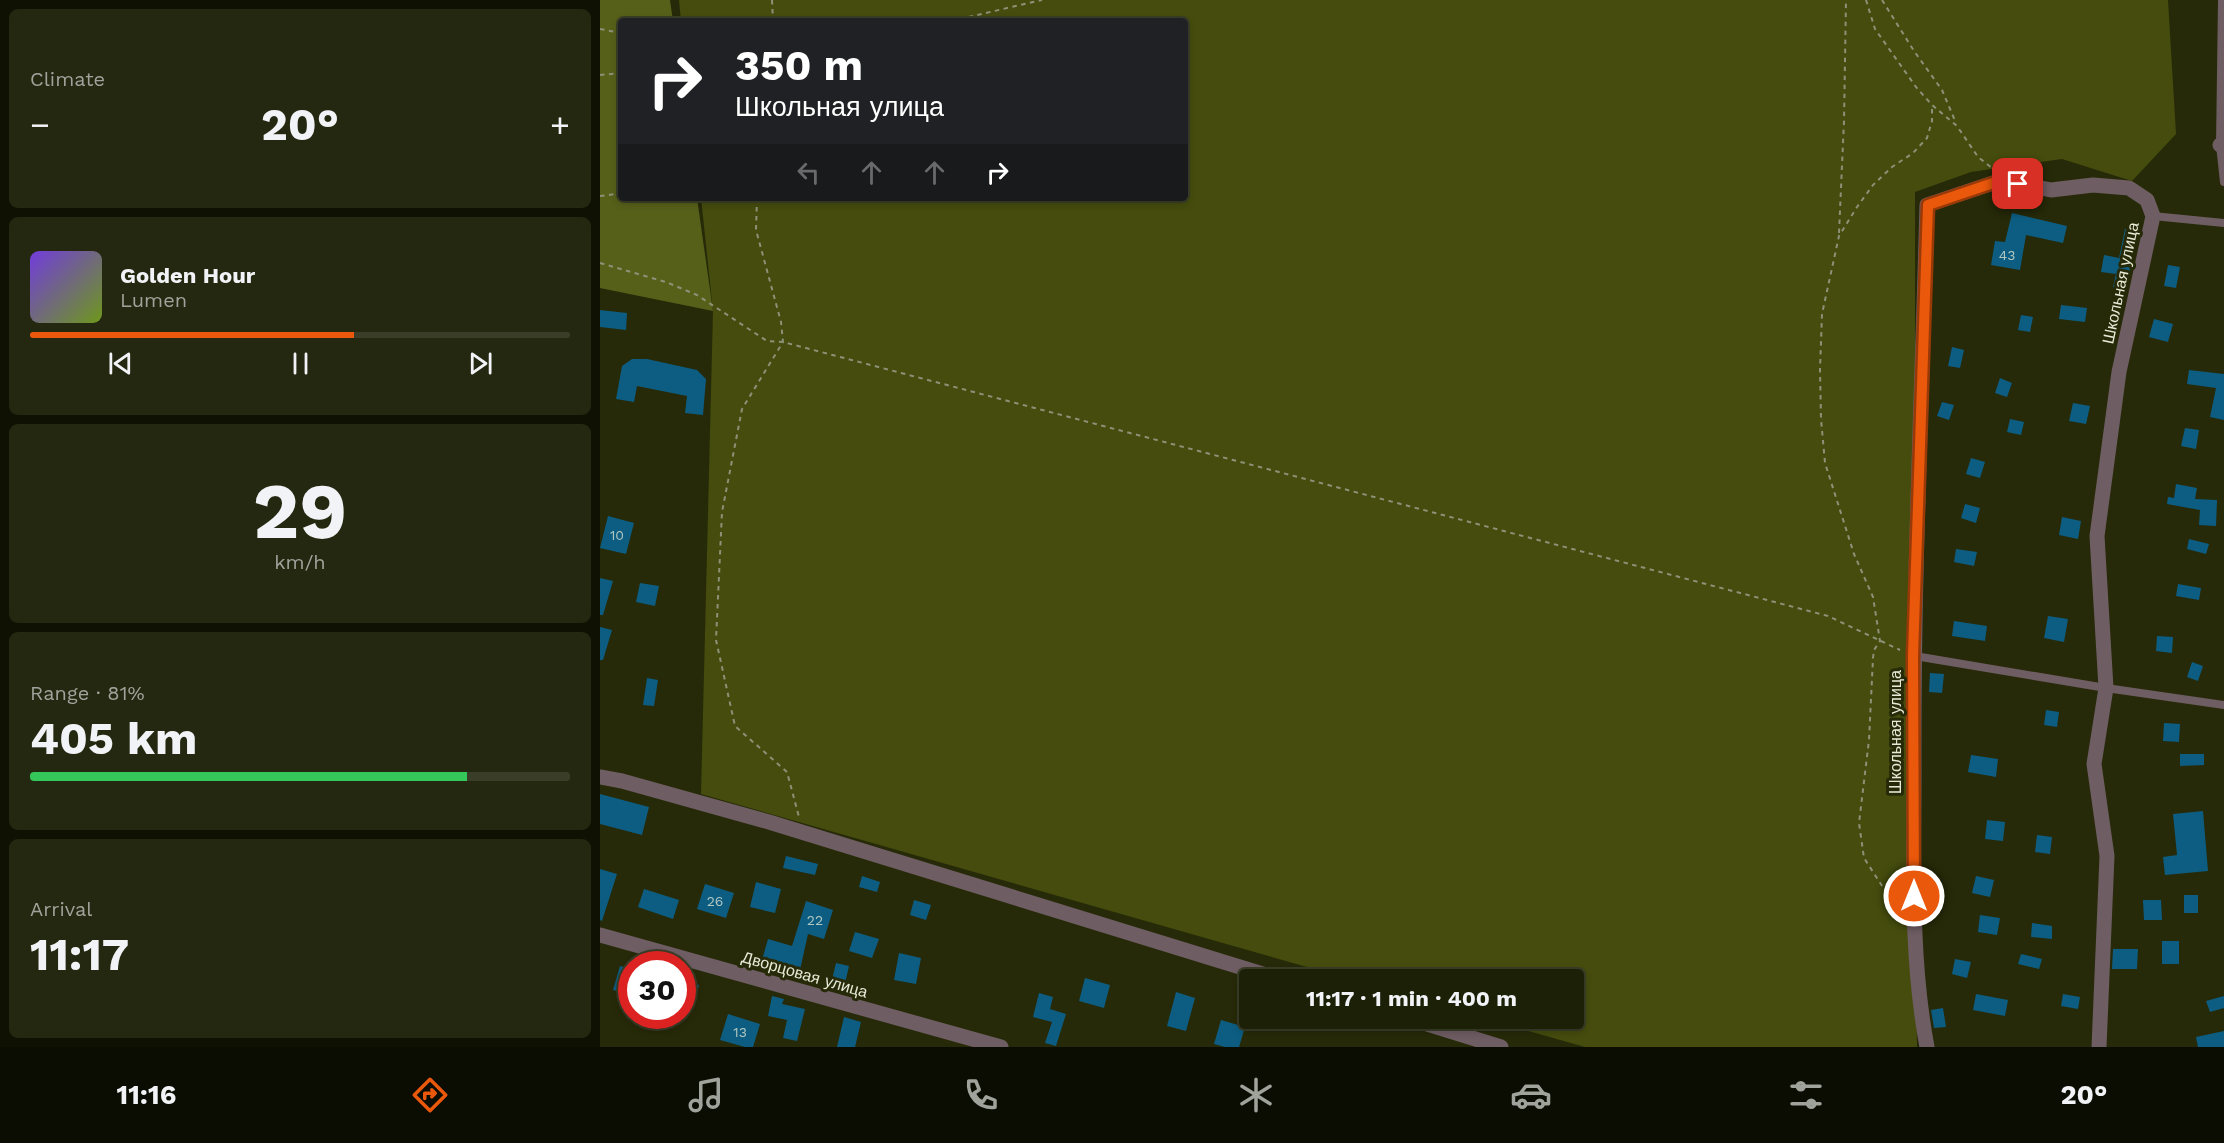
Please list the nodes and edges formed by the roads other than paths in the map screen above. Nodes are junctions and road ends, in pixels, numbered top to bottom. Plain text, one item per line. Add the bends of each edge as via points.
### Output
1 (2222, 0) edge
2 (2224, 10) edge
3 (2222, 144) edge
4 (2224, 182) edge
5 (2153, 216) junction
6 (2224, 224) edge
7 (1913, 656) junction
8 (2106, 688) junction
9 (2224, 705) edge
10 (600, 777) edge
11 (600, 935) edge
12 (1246, 969) edge
13 (1443, 1029) edge
14 (1001, 1047) edge
15 (1500, 1047) edge
16 (1928, 1047) edge
17 (2099, 1047) edge

1 - 2 lane
2 - 3 lane
3 - 4 lane
5 - 6 lane
5 - 7 street, Школьная улица via 2147,200 2129,188 2093,185 2051,190 2002,180 1928,205
5 - 8 street, Школьная улица via 2119,372 2097,536
7 - 8 lane
7 - 16 street, Школьная улица via 1914,920
8 - 9 lane
8 - 17 street, Школьная улица via 2094,764 2107,856
10 - 12 street via 803,832
11 - 14 street, Дворцовая улица
13 - 15 street

